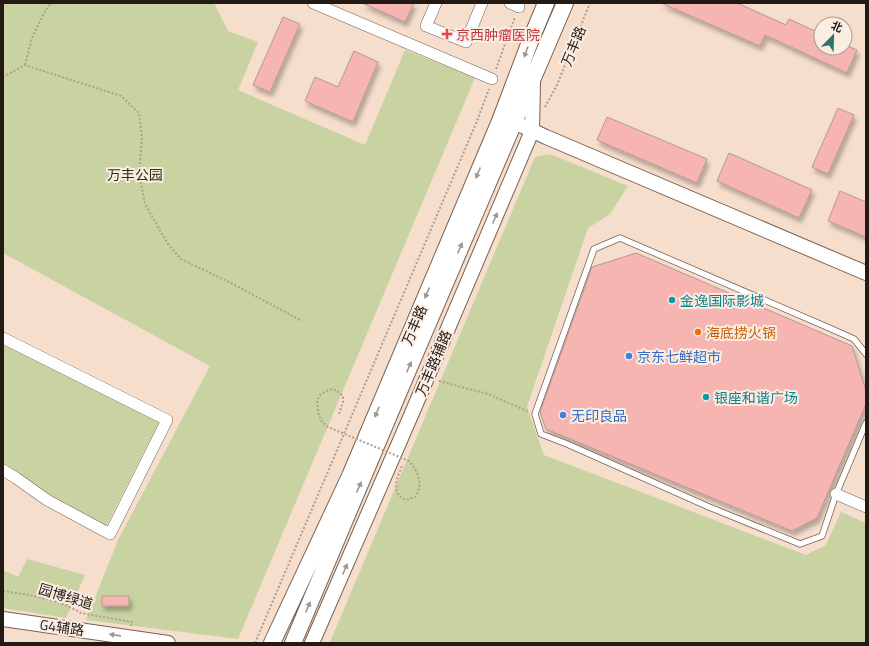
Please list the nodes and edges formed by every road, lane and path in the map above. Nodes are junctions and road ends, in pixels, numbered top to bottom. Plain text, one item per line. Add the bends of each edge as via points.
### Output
1 (51, 3) edge
2 (313, 3) edge
3 (436, 3) edge
4 (482, 3) edge
5 (546, 3) edge
6 (565, 3) edge
7 (590, 3) edge
8 (514, 5) edge
9 (25, 65) junction
10 (3, 77) edge
11 (533, 77) junction
12 (492, 79) junction
13 (543, 111) dead end
14 (514, 122) junction
15 (532, 130) junction
16 (866, 273) edge
17 (302, 321) dead end
18 (3, 338) edge
19 (866, 354) edge
20 (439, 381) dead end
21 (339, 414) dead end
22 (535, 414) junction
23 (866, 423) edge
24 (402, 466) dead end
25 (3, 470) edge
26 (836, 494) junction
27 (866, 507) edge
28 (3, 591) edge
29 (3, 618) edge
30 (127, 637) junction
31 (168, 643) edge
32 (255, 643) edge
33 (272, 643) edge
34 (293, 643) edge
35 (312, 643) edge

1 - 9 path via 32,38
2 - 12 street
3 - 4 street via 426,26 466,42
5 -> 33 main road, 万丰路 via 500,121 350,476
6 - 11 main road, 万丰路
7 - 13 path, 万丰路 via 557,85
8 - 12 path, 万丰路
9 - 10 path
9 - 17 path via 121,96 139,113 142,138 139,174 145,204 168,244 181,259
11 - 14 main road, 万丰路
11 - 15 street, 万丰路辅路
12 - 32 path, 万丰路 via 471,135
14 - 15 street
34 -> 14 main road, 万丰路
15 - 16 street
35 -> 15 street, 万丰路辅路
18 - 25 street via 167,420 110,534 47,500
19 - 22 lane via 854,339 620,238 594,249
20 - 22 path via 488,394
21 - 24 path, bridge via 343,396 337,390 326,390 317,401 322,422 328,427 409,461 415,467 419,477 419,489 415,497 406,500 400,498 397,492 397,478
22 - 26 lane via 540,434 800,544 822,536
23 - 26 lane
26 - 27 street
28 - 30 path, 园博绿道 via 44,598 81,614 132,622
30 -> 29 street, G4辅路
30 - 31 street, G4辅路

